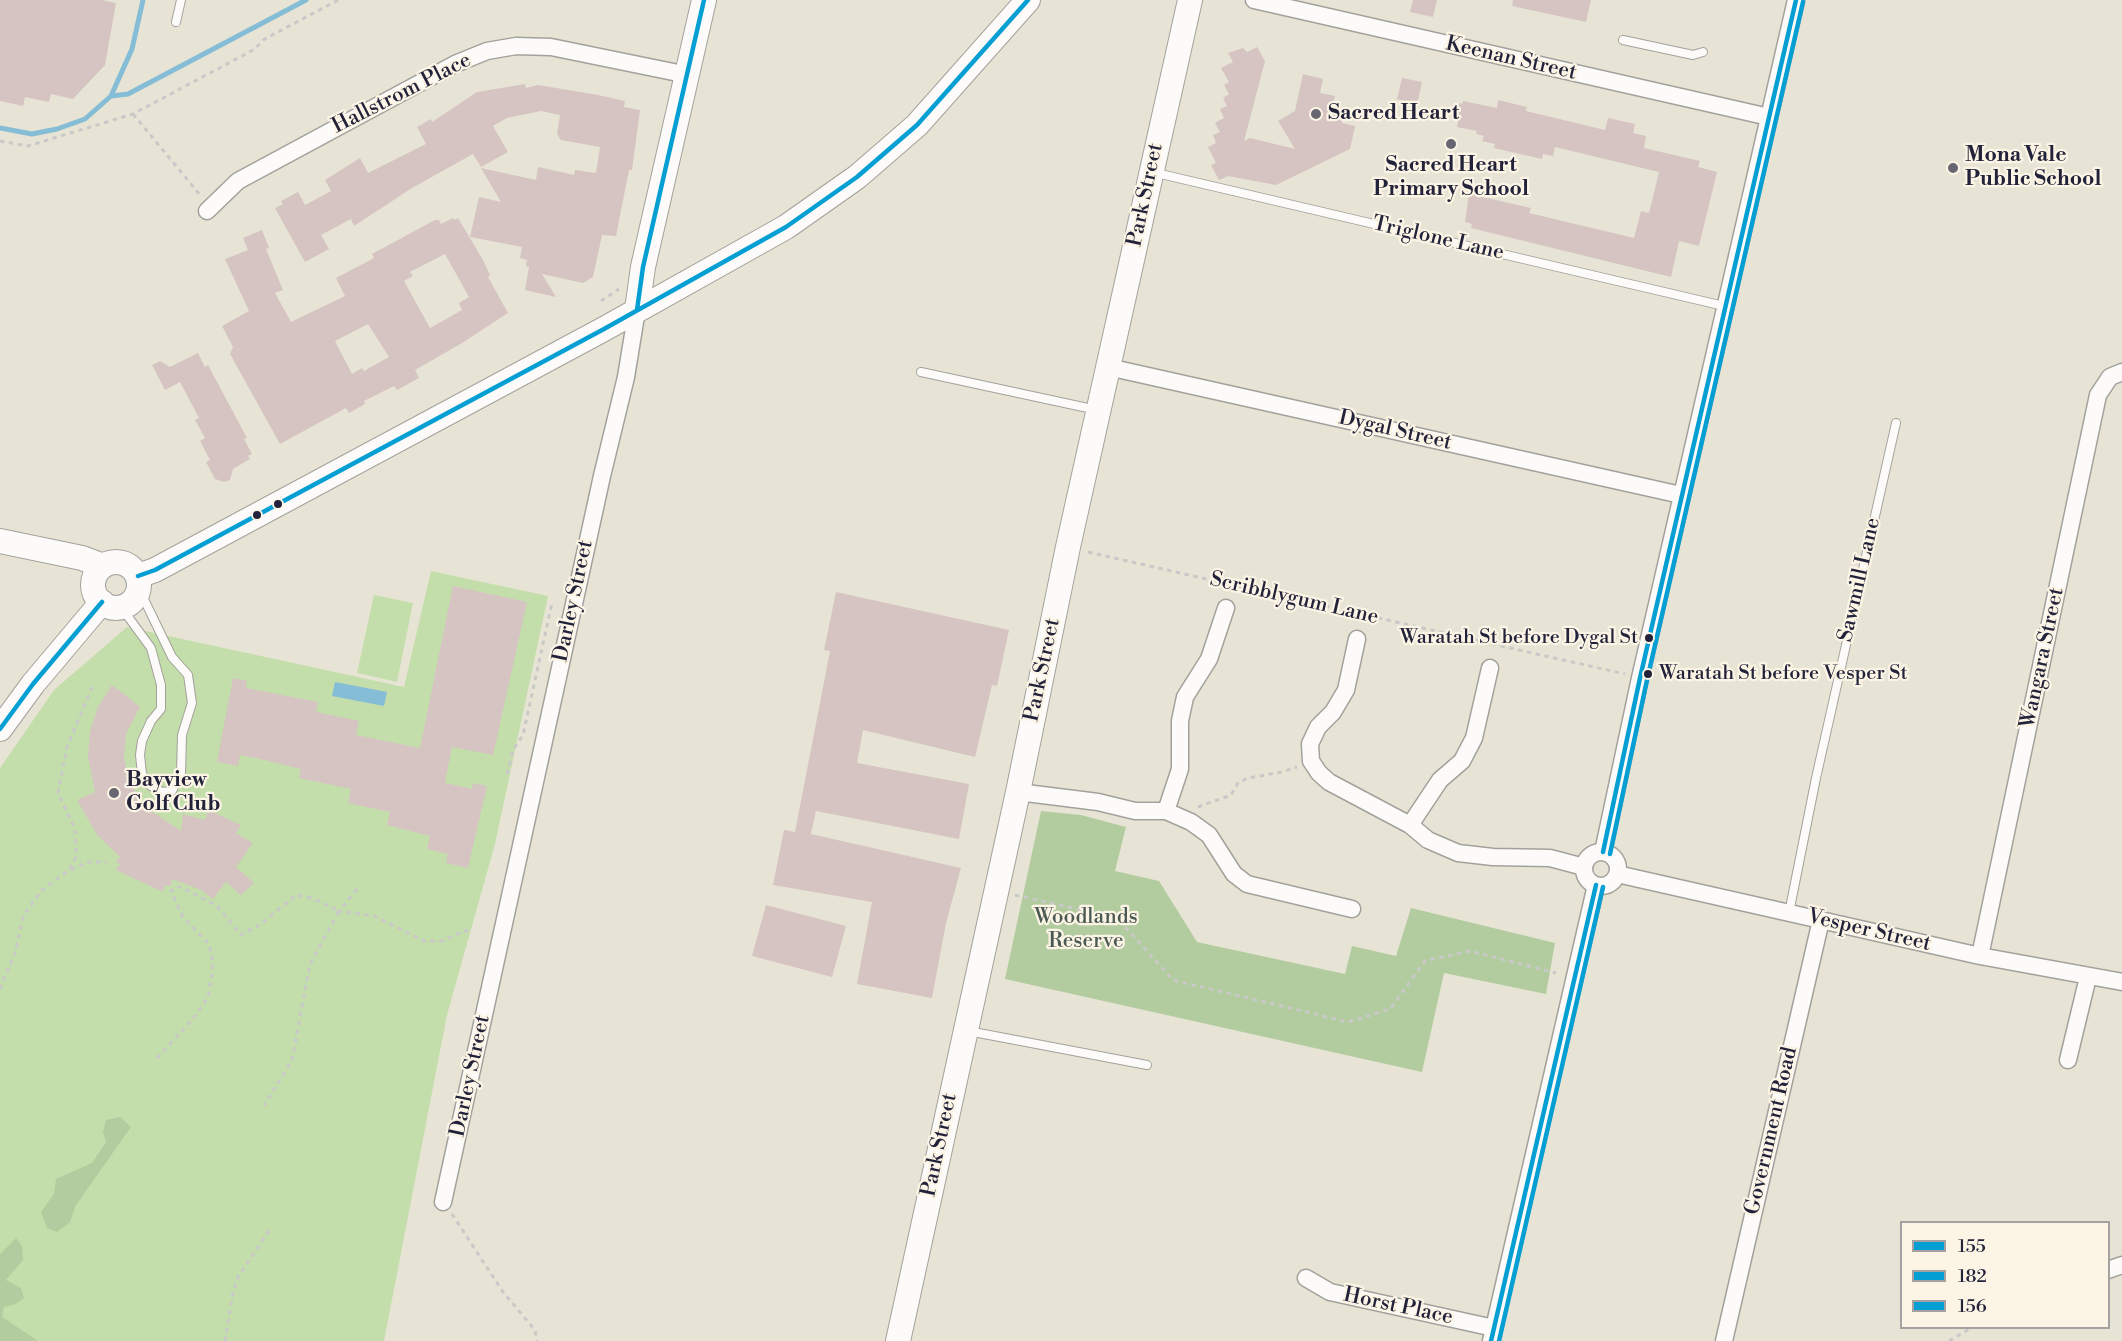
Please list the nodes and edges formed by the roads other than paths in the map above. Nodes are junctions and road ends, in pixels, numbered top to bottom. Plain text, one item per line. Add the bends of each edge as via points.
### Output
1 (181, 0) edge
2 (704, 0) edge
3 (1028, 0) edge
4 (1190, 0) edge
5 (1254, 0) edge
6 (1796, 0) edge
7 (176, 22) dead end
8 (1623, 40) dead end
9 (1703, 52) dead end
10 (688, 75) junction
11 (1769, 117) junction
12 (1151, 172) junction
13 (207, 212) road end
14 (1724, 306) junction
15 (637, 310) junction
16 (1108, 368) junction
17 (921, 372) dead end
18 (2122, 372) edge
19 (1099, 410) junction
20 (1896, 423) dead end
21 (1681, 495) junction
22 (0, 541) edge
23 (103, 566) junction
24 (138, 582) junction
25 (111, 605) junction
26 (1226, 608) dead end
27 (1357, 639) dead end
28 (1490, 668) dead end
29 (0, 729) edge
30 (1018, 792) junction
31 (1166, 811) junction
32 (1410, 825) junction
33 (1603, 852) junction
34 (1584, 867) junction
35 (1617, 874) junction
36 (1596, 885) junction
37 (1352, 909) dead end
38 (1789, 913) junction
39 (1821, 920) junction
40 (1980, 956) junction
41 (2088, 977) junction
42 (2122, 982) edge
43 (964, 1030) junction
44 (2068, 1060) dead end
45 (1147, 1065) dead end
46 (443, 1202) road end
47 (1306, 1278) dead end
48 (1492, 1334) edge
49 (898, 1341) edge
50 (1724, 1341) edge

1 - 7 lane
2 - 10 main road, Darley Street
3 - 15 main road via 917,124 856,177 786,227
4 - 12 main road, Park Street
5 - 11 street, Keenan Street
6 - 11 street
8 - 9 lane via 1693,56
10 - 13 street, Hallstrom Place via 551,47 516,46 487,51 455,64 238,181
10 - 15 main road, Darley Street via 643,267
11 - 14 street
12 - 14 lane, Triglone Lane
12 - 16 main road, Park Street
14 - 21 street
15 - 24 main road
15 - 46 street, Darley Street via 626,377
16 - 19 main road, Park Street
16 - 21 street, Dygal Street
17 - 19 lane
18 - 40 street, Wangara Street via 2110,377 2098,395
19 - 30 main road, Park Street
20 - 38 lane, Sawmill Lane
21 - 33 street
22 - 23 main road
23 - 24 main road via 122,563 131,568
23 - 25 main road via 93,584 95,594
24 - 25 main road via 136,597
24 - 25 lane via 172,657 188,675 192,703 182,735 181,773 172,791 162,792 151,786 142,774 142,741 160,709 161,685 151,648
25 - 29 main road via 33,684
26 - 31 street via 1209,659 1185,697 1180,721 1180,769
27 - 32 street via 1346,690 1318,727 1310,744 1311,761 1329,782
28 - 32 street via 1474,738 1462,761 1440,780
30 - 31 street via 1135,811
30 - 43 main road, Park Street
31 - 37 street via 1209,835 1234,874 1247,884
32 - 34 street via 1428,840 1458,853 1550,858
33 - 34 street via 1588,857
33 - 35 street via 1614,857
34 - 36 street via 1588,880
35 - 36 street via 1611,882
35 - 38 street, Vesper Street
36 - 48 street
38 - 39 street, Vesper Street
39 - 40 street, Vesper Street
39 - 50 street, Government Road
40 - 41 street, Vesper Street
41 - 42 street, Vesper Street
41 - 44 street
43 - 45 lane
43 - 49 main road, Park Street
47 - 48 street, Horst Place via 1330,1292

